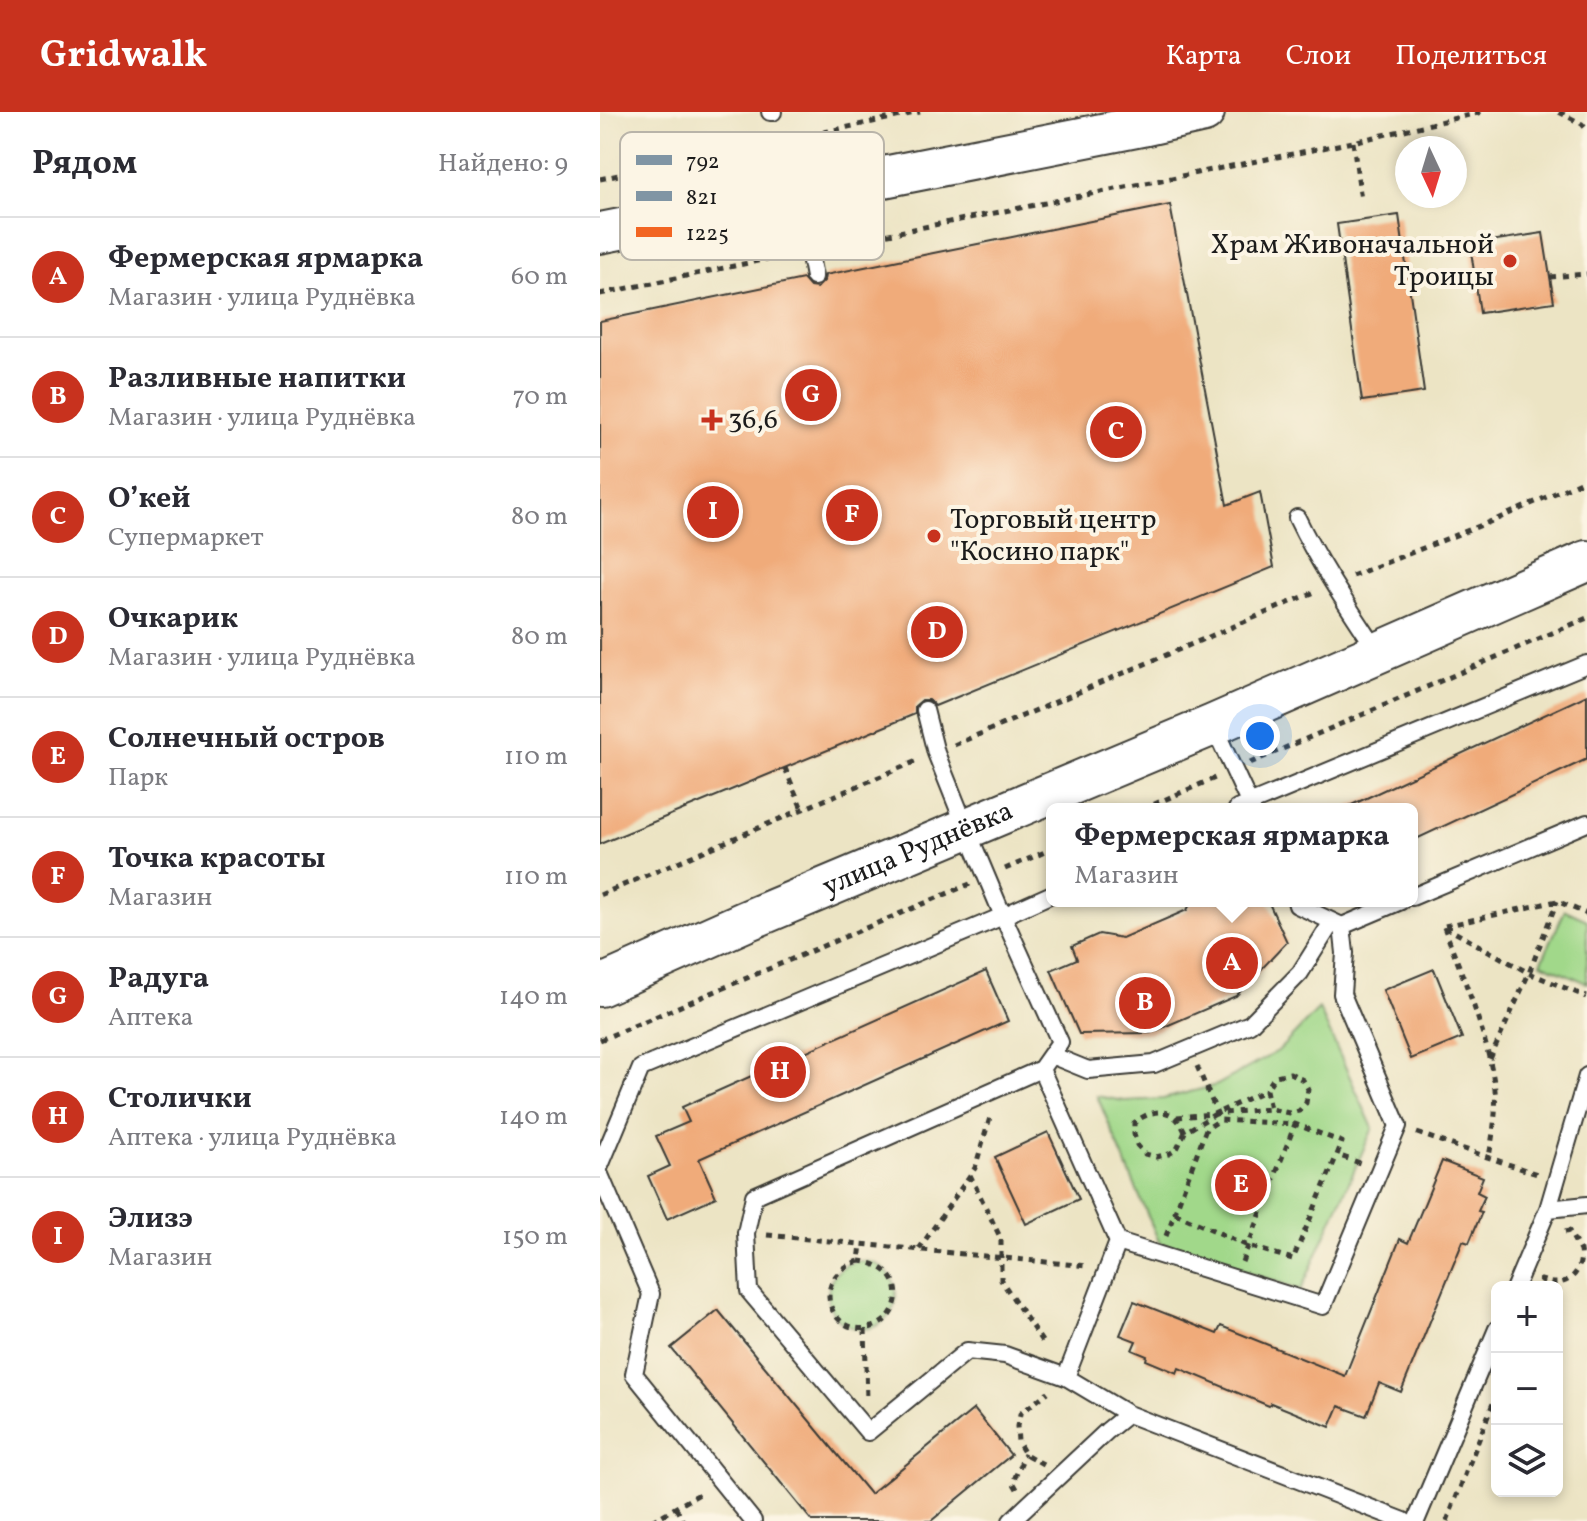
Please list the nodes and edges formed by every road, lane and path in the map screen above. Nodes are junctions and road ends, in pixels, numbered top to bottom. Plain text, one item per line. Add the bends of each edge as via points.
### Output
1 (920, 112) edge
2 (1204, 112) edge
3 (1482, 112) edge
4 (1559, 112) edge
5 (1140, 119) edge
6 (1587, 130) edge
7 (824, 132) edge
8 (1353, 142) junction
9 (620, 175) edge
10 (884, 175) edge
11 (600, 179) edge
12 (1361, 200) dead end
13 (620, 229) edge
14 (600, 233) edge
15 (884, 234) edge
16 (762, 260) edge
17 (811, 260) edge
18 (1587, 274) edge
19 (814, 277) dead end
20 (1550, 277) dead end
21 (600, 294) edge
22 (1587, 479) edge
23 (1297, 518) dead end
24 (1587, 561) edge
25 (1333, 584) junction
26 (1587, 618) edge
27 (1378, 652) junction
28 (1587, 664) edge
29 (925, 710) dead end
30 (1213, 725) junction
31 (936, 753) junction
32 (785, 768) dead end
33 (1234, 770) junction
34 (1157, 803) edge
35 (1245, 803) edge
36 (1256, 803) edge
37 (802, 809) junction
38 (1587, 823) edge
39 (966, 828) junction
40 (1046, 852) edge
41 (987, 877) junction
42 (1418, 894) edge
43 (600, 895) edge
44 (1046, 897) edge
45 (1557, 901) junction
46 (1301, 907) edge
47 (1384, 907) edge
48 (1587, 914) edge
49 (1003, 916) junction
50 (1337, 924) junction
51 (1444, 927) junction
52 (1529, 973) junction
53 (600, 986) edge
54 (1587, 997) edge
55 (600, 1040) edge
56 (1190, 1049) junction
57 (1489, 1061) junction
58 (1046, 1062) junction
59 (1587, 1076) edge
60 (1266, 1090) junction
61 (991, 1091) junction
62 (1270, 1109) junction
63 (1217, 1113) junction
64 (1176, 1117) junction
65 (1220, 1120) junction
66 (1295, 1124) junction
67 (1398, 1126) junction
68 (1185, 1132) junction
69 (1337, 1155) junction
70 (1489, 1157) junction
71 (600, 1166) edge
72 (1380, 1171) junction
73 (600, 1175) edge
74 (970, 1175) junction
75 (1556, 1180) junction
76 (1587, 1205) edge
77 (1548, 1209) junction
78 (1175, 1213) junction
79 (746, 1233) junction
80 (1118, 1242) junction
81 (861, 1244) junction
82 (1248, 1246) junction
83 (919, 1249) junction
84 (1587, 1250) edge
85 (1159, 1255) junction
86 (1001, 1258) junction
87 (859, 1261) junction
88 (1108, 1268) junction
89 (1235, 1279) junction
90 (1518, 1281) edge
91 (1563, 1281) edge
92 (865, 1329) junction
93 (1491, 1343) edge
94 (1066, 1377) junction
95 (1491, 1408) edge
96 (1128, 1414) junction
97 (868, 1432) junction
98 (1066, 1469) junction
99 (721, 1482) junction
100 (676, 1508) junction
101 (652, 1521) edge
102 (683, 1521) edge
103 (753, 1521) edge
104 (1011, 1521) edge
105 (1404, 1521) edge
106 (1416, 1521) edge
107 (1447, 1521) edge

1 - 7 path
2 - 5 street
3 - 8 path
4 - 6 path
5 - 10 street
8 - 12 path
8 - 15 path
9 - 11 path
13 - 14 street
16 - 21 path
17 - 19 lane
18 - 20 path
22 - 25 path
23 - 25 lane
24 - 27 street, улица Руднёвка
25 - 27 lane
25 - 31 path
26 - 33 path
27 - 30 street, улица Руднёвка
28 - 36 lane
29 - 31 lane
30 - 33 lane
30 - 39 street, улица Руднёвка
31 - 37 path
31 - 39 lane
32 - 37 path
33 - 34 path
33 - 35 lane
37 - 43 path
38 - 42 lane
39 - 41 lane
39 - 53 street, улица Руднёвка
40 - 41 path
41 - 49 lane
41 - 55 path
44 - 49 lane
45 - 48 path
45 - 51 path
45 - 52 path
46 - 50 lane
47 - 50 lane
49 - 58 lane via 1060,1042
49 - 71 lane via 641,1068
50 - 56 lane via 1300,973 1250,1024
50 - 67 lane via 1345,953 1342,994
51 - 52 path
51 - 57 path
52 - 54 path
52 - 57 path
56 - 58 lane via 1154,1064 1088,1070
56 - 63 path
57 - 70 path via 1495,1085
58 - 61 lane
58 - 80 lane
59 - 75 lane
60 - 62 path
60 - 62 path via 1275,1076 1290,1073 1308,1089 1299,1111
60 - 63 path
61 - 74 path via 991,1117
61 - 79 lane via 754,1196
62 - 63 path
63 - 64 path
63 - 65 path
63 - 68 path
64 - 68 path
64 - 68 path via 1163,1111 1134,1123 1137,1145 1145,1154 1169,1154
65 - 66 path
65 - 78 path via 1206,1129
66 - 69 path via 1342,1142
66 - 82 path
67 - 70 path
67 - 72 lane
69 - 72 path
69 - 82 path via 1293,1259
70 - 75 path
72 - 89 lane via 1323,1306
73 - 99 lane via 651,1294 634,1374
74 - 83 path
74 - 86 path via 1001,1239
75 - 77 lane
76 - 77 lane
77 - 90 lane
78 - 82 path
78 - 85 path
79 - 81 path
79 - 97 lane via 749,1291
80 - 85 lane
80 - 88 lane
81 - 83 path
81 - 87 path
82 - 89 path
83 - 86 path
84 - 91 path via 1580,1251 1582,1262 1574,1276
85 - 89 lane
86 - 88 path
86 - 94 path via 1001,1280
87 - 92 path via 835,1274 829,1299 841,1321
87 - 92 path via 885,1269 896,1293 888,1317
88 - 94 lane
92 - 97 path
93 - 106 lane
94 - 96 lane
94 - 97 lane via 1005,1355 967,1351
94 - 98 path via 1020,1414 1017,1426 1025,1454
95 - 107 path
96 - 98 lane
96 - 105 lane
98 - 104 lane
99 - 100 path
99 - 103 lane
100 - 101 path
100 - 102 path

